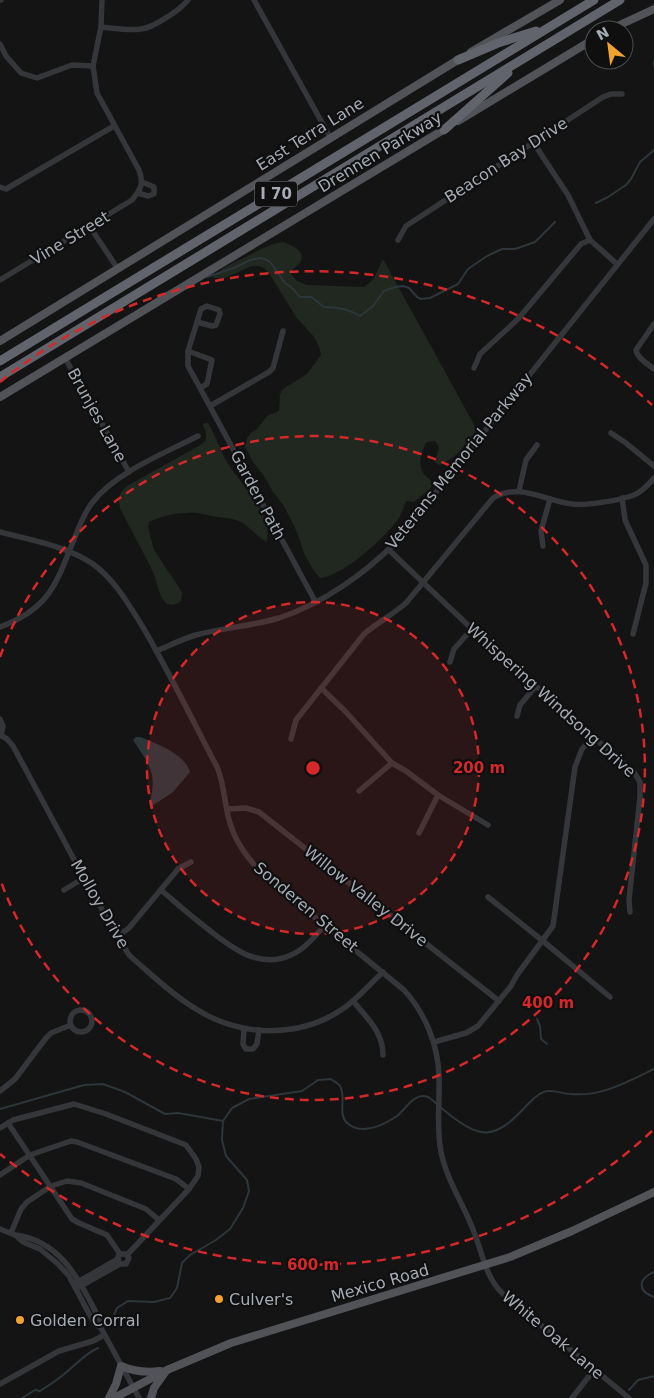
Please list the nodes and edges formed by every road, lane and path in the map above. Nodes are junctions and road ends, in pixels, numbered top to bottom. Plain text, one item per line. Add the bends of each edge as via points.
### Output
1 (102, 0) edge
2 (194, 0) edge
3 (254, 0) edge
4 (560, 0) edge
5 (594, 0) edge
6 (620, 0) edge
7 (186, 2) edge
8 (654, 9) edge
9 (630, 20) edge
10 (550, 26) junction
11 (101, 27) junction
12 (0, 44) edge
13 (584, 45) edge
14 (527, 56) junction
15 (458, 60) junction
16 (93, 66) junction
17 (622, 94) dead end
18 (114, 126) junction
19 (444, 130) junction
20 (330, 137) junction
21 (533, 142) junction
22 (142, 182) junction
23 (0, 187) edge
24 (138, 193) junction
25 (654, 219) edge
26 (90, 226) junction
27 (398, 240) dead end
28 (590, 240) junction
29 (617, 264) junction
30 (118, 269) junction
31 (0, 280) edge
32 (197, 322) dead end
33 (654, 324) edge
34 (284, 331) dead end
35 (0, 341) edge
36 (188, 351) junction
37 (65, 358) junction
38 (0, 361) edge
39 (474, 368) dead end
40 (654, 369) edge
41 (0, 376) edge
42 (200, 388) junction
43 (0, 397) edge
44 (210, 406) junction
45 (611, 433) dead end
46 (198, 436) dead end
47 (537, 445) dead end
48 (654, 466) edge
49 (129, 472) junction
50 (654, 478) edge
51 (519, 491) junction
52 (622, 498) junction
53 (550, 499) junction
54 (0, 532) edge
55 (543, 546) dead end
56 (389, 550) junction
57 (69, 552) junction
58 (425, 583) junction
59 (315, 601) junction
60 (0, 627) edge
61 (472, 629) junction
62 (633, 634) dead end
63 (156, 651) junction
64 (450, 662) dead end
65 (536, 686) junction
66 (321, 688) junction
67 (518, 716) dead end
68 (0, 719) edge
69 (1, 735) edge
70 (593, 737) junction
71 (291, 739) dead end
72 (392, 763) junction
73 (359, 791) dead end
74 (438, 795) junction
75 (227, 809) junction
76 (488, 826) dead end
77 (419, 833) dead end
78 (192, 862) dead end
79 (84, 878) junction
80 (64, 890) dead end
81 (161, 890) junction
82 (488, 897) dead end
83 (630, 912) dead end
84 (325, 925) junction
85 (118, 936) junction
86 (544, 941) junction
87 (383, 972) junction
88 (610, 996) dead end
89 (353, 1001) junction
90 (499, 1001) junction
91 (71, 1025) dead end
92 (244, 1028) junction
93 (259, 1030) junction
94 (434, 1042) junction
95 (383, 1055) dead end
96 (0, 1091) edge
97 (8, 1123) junction
98 (0, 1128) edge
99 (30, 1155) junction
100 (0, 1175) edge
101 (51, 1186) junction
102 (189, 1188) junction
103 (654, 1192) edge
104 (159, 1220) junction
105 (0, 1228) edge
106 (13, 1234) junction
107 (127, 1255) junction
108 (119, 1259) junction
109 (486, 1265) junction
110 (77, 1285) junction
111 (104, 1335) junction
112 (121, 1366) junction
113 (167, 1370) junction
114 (594, 1370) junction
115 (0, 1384) edge
116 (133, 1387) junction
117 (109, 1398) edge
118 (114, 1398) edge
119 (139, 1398) edge
120 (151, 1398) edge
121 (572, 1398) edge
122 (629, 1398) edge

1 - 11 street
2 - 7 street
3 - 20 street
4 - 15 main road, East Terra Lane
5 - 10 highway, I 70
6 - 14 highway, I 70
7 - 11 street via 142,30
8 - 9 main road
10 - 15 highway
10 - 38 highway, I 70
11 - 16 street
12 - 16 street via 21,74 37,78 72,65
13 - 19 main road, Drennen Parkway
14 - 19 highway
14 - 41 highway, I 70
15 - 20 main road, East Terra Lane
16 - 18 street, Vine Street via 97,93
17 - 21 street, Beacon Bay Drive via 603,97
18 - 22 street, Vine Street via 139,170
18 - 23 street via 6,189
19 - 37 main road, Drennen Parkway
20 - 30 main road, East Terra Lane
21 - 27 street, Beacon Bay Drive via 406,226
21 - 28 street via 560,180
22 - 24 street
22 - 24 street, Vine Street via 151,185 155,191 148,196
24 - 26 street, Vine Street
25 - 29 street, Veterans Memorial Parkway
26 - 30 street
26 - 31 street, Vine Street
28 - 29 street
28 - 39 street via 581,244 518,318 480,354
29 - 56 street, Veterans Memorial Parkway
30 - 35 main road, East Terra Lane
32 - 36 street
33 - 40 street via 639,345 637,354
34 - 44 street via 273,368
36 - 42 street, Garden Path via 188,366
36 - 42 street via 212,360 207,384
37 - 43 main road, Drennen Parkway
37 - 49 street, Brunjes Lane
42 - 44 street, Garden Path
44 - 59 street, Garden Path
45 - 48 street
46 - 49 street
47 - 51 street via 526,460
49 - 57 street via 104,489 92,502
50 - 52 street via 640,492
51 - 53 street
51 - 58 street via 493,498
52 - 53 street via 582,504
52 - 62 street via 625,520 646,565 646,583
53 - 55 street via 542,531
54 - 57 street, Sonderen Street
56 - 58 street, Whispering Windsong Drive
56 - 59 street, Veterans Memorial Parkway via 355,578
57 - 60 street via 52,590 41,602 18,619
57 - 63 street, Sonderen Street via 91,563 116,585
58 - 61 street, Whispering Windsong Drive
58 - 66 street via 401,608 364,634
59 - 63 street, Veterans Memorial Parkway via 280,618 195,636
61 - 64 street via 454,649
61 - 65 street, Whispering Windsong Drive
63 - 75 street, Sonderen Street via 220,775
65 - 67 street via 520,705
65 - 70 street, Whispering Windsong Drive
66 - 71 street via 296,720
66 - 72 street
68 - 69 street, Molloy Drive via 3,726
69 - 79 street, Molloy Drive via 14,746
70 - 83 street, Whispering Windsong Drive via 634,772 640,782
70 - 86 street via 582,749 574,768 553,926
72 - 73 street
72 - 74 street
74 - 76 street
74 - 77 street
75 - 84 street, Sonderen Street via 236,840 247,857 263,875
75 - 90 street, Willow Valley Drive via 246,808 260,812
78 - 81 street via 181,867
79 - 80 street
79 - 85 street, Molloy Drive
81 - 84 street via 228,946 257,958 278,959 292,955
81 - 85 street via 129,928
82 - 86 street
84 - 87 street, Sonderen Street
85 - 92 street, Molloy Drive via 130,956 194,1008 211,1018
86 - 88 street
86 - 90 street
87 - 89 street, Molloy Drive
87 - 94 street, Sonderen Street via 411,997
89 - 93 street, Molloy Drive via 333,1015 296,1029
89 - 95 street via 377,1032 383,1043
90 - 94 street via 473,1030
91 - 96 street via 46,1038 15,1079
92 - 93 street, Molloy Drive
92 - 93 street via 243,1044 249,1050 257,1044
94 - 109 street, Sonderen Street via 439,1070 439,1139 448,1176
97 - 98 street
97 - 99 street
97 - 102 street via 69,1105 80,1105 106,1114 186,1145 200,1167
99 - 100 street
99 - 101 street
99 - 102 street via 66,1142 77,1142 176,1179
101 - 104 street via 67,1181 81,1184 146,1209
101 - 106 street via 24,1205
101 - 108 street via 72,1219 107,1234
102 - 104 street
103 - 109 main road, Mexico Road via 539,1246
104 - 107 street
105 - 106 street
106 - 110 street via 40,1249
107 - 108 street
107 - 108 street via 128,1262 124,1265
108 - 110 street
109 - 113 main road, Mexico Road via 252,1336
109 - 114 street, White Oak Lane via 502,1294
110 - 111 street via 94,1323
111 - 112 street
111 - 115 street via 59,1352
112 - 113 main road via 148,1373
112 - 116 street
112 - 117 main road
113 - 116 main road, Mexico Road
113 - 120 main road
114 - 121 street
114 - 122 street, White Oak Lane
116 - 118 main road, Mexico Road
116 - 119 street

